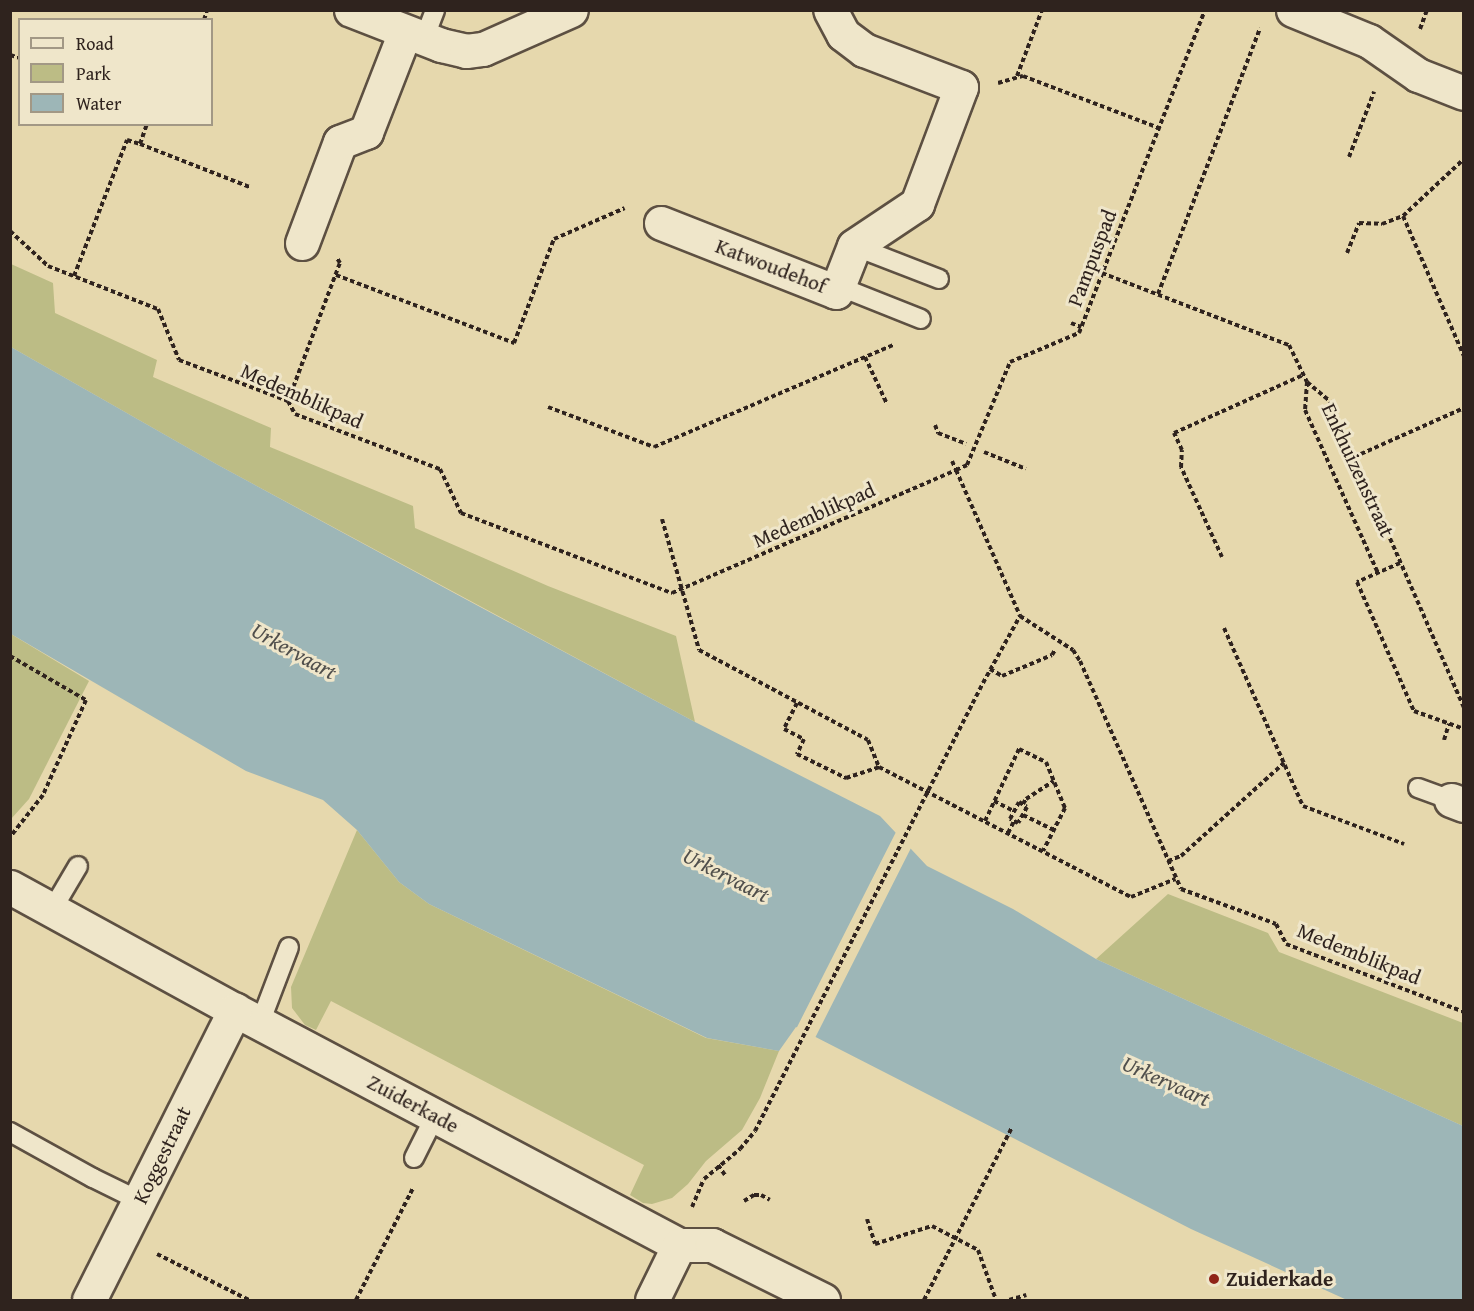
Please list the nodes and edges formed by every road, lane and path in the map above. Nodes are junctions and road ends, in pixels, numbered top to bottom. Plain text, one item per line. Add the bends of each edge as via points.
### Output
1 (351, 10) edge
2 (570, 10) edge
3 (830, 10) edge
4 (1042, 10) edge
5 (1205, 10) edge
6 (1427, 10) edge
7 (1278, 16) edge
8 (421, 27) edge
9 (1418, 33) dead end
10 (1017, 77) junction
11 (989, 86) dead end
12 (1376, 87) dead end
13 (1464, 93) edge
14 (146, 126) edge
15 (1159, 128) junction
16 (140, 144) junction
17 (1349, 156) dead end
18 (1464, 159) edge
19 (250, 187) dead end
20 (629, 207) dead end
21 (1403, 216) junction
22 (661, 223) dead end
23 (10, 231) edge
24 (302, 243) dead end
25 (854, 246) junction
26 (1347, 253) dead end
27 (334, 255) dead end
28 (1102, 273) junction
29 (336, 275) junction
30 (74, 276) junction
31 (939, 279) dead end
32 (838, 286) junction
33 (1158, 294) junction
34 (921, 319) dead end
35 (1071, 323) dead end
36 (1081, 327) junction
37 (893, 345) dead end
38 (1464, 356) edge
39 (865, 357) junction
40 (1303, 375) junction
41 (1307, 382) junction
42 (288, 401) junction
43 (887, 404) dead end
44 (548, 407) dead end
45 (1464, 408) edge
46 (935, 425) dead end
47 (966, 444) dead end
48 (984, 452) dead end
49 (1354, 457) junction
50 (952, 461) dead end
51 (1026, 469) dead end
52 (956, 470) junction
53 (662, 519) dead end
54 (1222, 557) dead end
55 (1400, 563) junction
56 (1377, 573) junction
57 (681, 590) junction
58 (1020, 616) junction
59 (1224, 628) dead end
60 (1055, 650) dead end
61 (10, 656) edge
62 (990, 669) junction
63 (797, 703) junction
64 (1464, 708) edge
65 (1449, 724) junction
66 (1464, 729) edge
67 (1444, 740) dead end
68 (1284, 763) junction
69 (879, 767) junction
70 (1054, 781) junction
71 (1418, 788) dead end
72 (928, 792) junction
73 (994, 801) junction
74 (1457, 802) edge
75 (1023, 804) junction
76 (1014, 811) junction
77 (1023, 815) junction
78 (985, 821) junction
79 (1014, 821) junction
80 (1054, 830) junction
81 (1008, 833) junction
82 (10, 837) edge
83 (1404, 844) dead end
84 (1043, 851) junction
85 (1168, 861) junction
86 (78, 866) dead end
87 (1175, 879) junction
88 (10, 887) edge
89 (52, 910) junction
90 (289, 947) dead end
91 (1464, 1012) edge
92 (247, 1016) junction
93 (435, 1116) junction
94 (1012, 1127) dead end
95 (10, 1132) edge
96 (414, 1158) dead end
97 (718, 1165) junction
98 (725, 1175) dead end
99 (415, 1183) dead end
100 (699, 1188) dead end
101 (770, 1200) dead end
102 (140, 1201) junction
103 (744, 1201) dead end
104 (867, 1219) dead end
105 (956, 1238) junction
106 (679, 1245) junction
107 (152, 1252) dead end
108 (1026, 1295) dead end
109 (89, 1300) edge
110 (249, 1300) edge
111 (356, 1300) edge
112 (652, 1300) edge
113 (823, 1300) edge
114 (924, 1300) edge
115 (996, 1300) edge
116 (1009, 1300) edge

1 - 8 street
2 - 8 street via 483,49 456,50
3 - 25 street via 843,34 864,50 961,87 917,204
4 - 10 path
5 - 15 path, Pampuspad
6 - 9 path
7 - 13 street via 1369,41 1418,75
7 - 33 path
8 - 24 street via 366,132 340,142
10 - 11 path
10 - 15 path
12 - 17 path
14 - 16 path
15 - 28 path, Pampuspad
16 - 19 path
16 - 30 path via 127,140
18 - 21 path
20 - 29 path via 554,239 514,343
21 - 26 path via 1383,224 1359,223
21 - 38 path
22 - 32 street, Katwoudehof via 836,292
23 - 30 path, Medemblikpad via 48,266
25 - 31 lane
25 - 32 street, Katwoudehof
27 - 29 path via 340,263
28 - 33 path
28 - 36 path, Pampuspad
29 - 42 path
30 - 42 path, Medemblikpad via 158,309 179,360
32 - 34 lane
33 - 40 path, Enkhuizenstraat via 1289,345
35 - 36 path
36 - 52 path, Pampuspad via 1079,333 1010,362 967,465
37 - 39 path
39 - 43 path
39 - 44 path via 654,447
40 - 41 path, Enkhuizenstraat
40 - 54 path via 1174,433 1182,450 1181,467
41 - 49 path, Enkhuizenstraat via 1330,402
41 - 56 path, Enkhuizenstraat via 1305,410
42 - 57 path, Medemblikpad via 295,414 440,469 461,513 664,591
45 - 49 path
46 - 47 path via 938,433
48 - 51 path
49 - 55 path, Enkhuizenstraat
50 - 52 path
52 - 57 path, Medemblikpad
52 - 58 path
53 - 57 path
55 - 56 path, Enkhuizenstraat
55 - 64 path, Enkhuizenstraat
56 - 65 path, Enkhuizenstraat via 1358,582 1414,711
57 - 63 path via 699,650
58 - 62 path
58 - 85 path via 1073,650 1078,658
59 - 68 path
60 - 62 path via 1002,676
61 - 82 path via 86,700 43,795
62 - 72 path
63 - 69 path via 868,740
63 - 69 path via 784,729 804,739 797,754 846,778
65 - 66 path, Enkhuizenstraat
65 - 67 path
68 - 83 path via 1303,806
68 - 85 path via 1181,856
69 - 72 path
70 - 73 path via 1046,762 1019,749
70 - 75 path
70 - 80 path via 1065,808
71 - 74 lane
72 - 78 path
72 - 97 path via 769,1103 748,1140
73 - 76 path
73 - 78 path
75 - 76 path via 1019,802
75 - 77 path via 1027,807
76 - 79 path via 1010,819
77 - 79 path via 1018,823
77 - 80 path
78 - 81 path
79 - 81 path
80 - 84 path
81 - 84 path
84 - 87 path via 1131,897
85 - 87 path
86 - 89 lane
87 - 91 path, Medemblikpad via 1180,889 1276,924 1286,944
88 - 89 street, Zuiderkade
89 - 92 street, Zuiderkade
90 - 92 lane
92 - 93 street, Zuiderkade
92 - 102 street, Koggestraat
93 - 96 lane
93 - 106 street, Zuiderkade
94 - 105 path
95 - 102 lane
97 - 98 path
97 - 100 path
99 - 111 path
101 - 103 path via 754,1195
102 - 109 street, Koggestraat
104 - 105 path via 875,1244 932,1226
105 - 114 path
105 - 115 path via 978,1250
106 - 112 street
106 - 113 street, Zuiderkade via 712,1245
107 - 110 path
108 - 116 path

